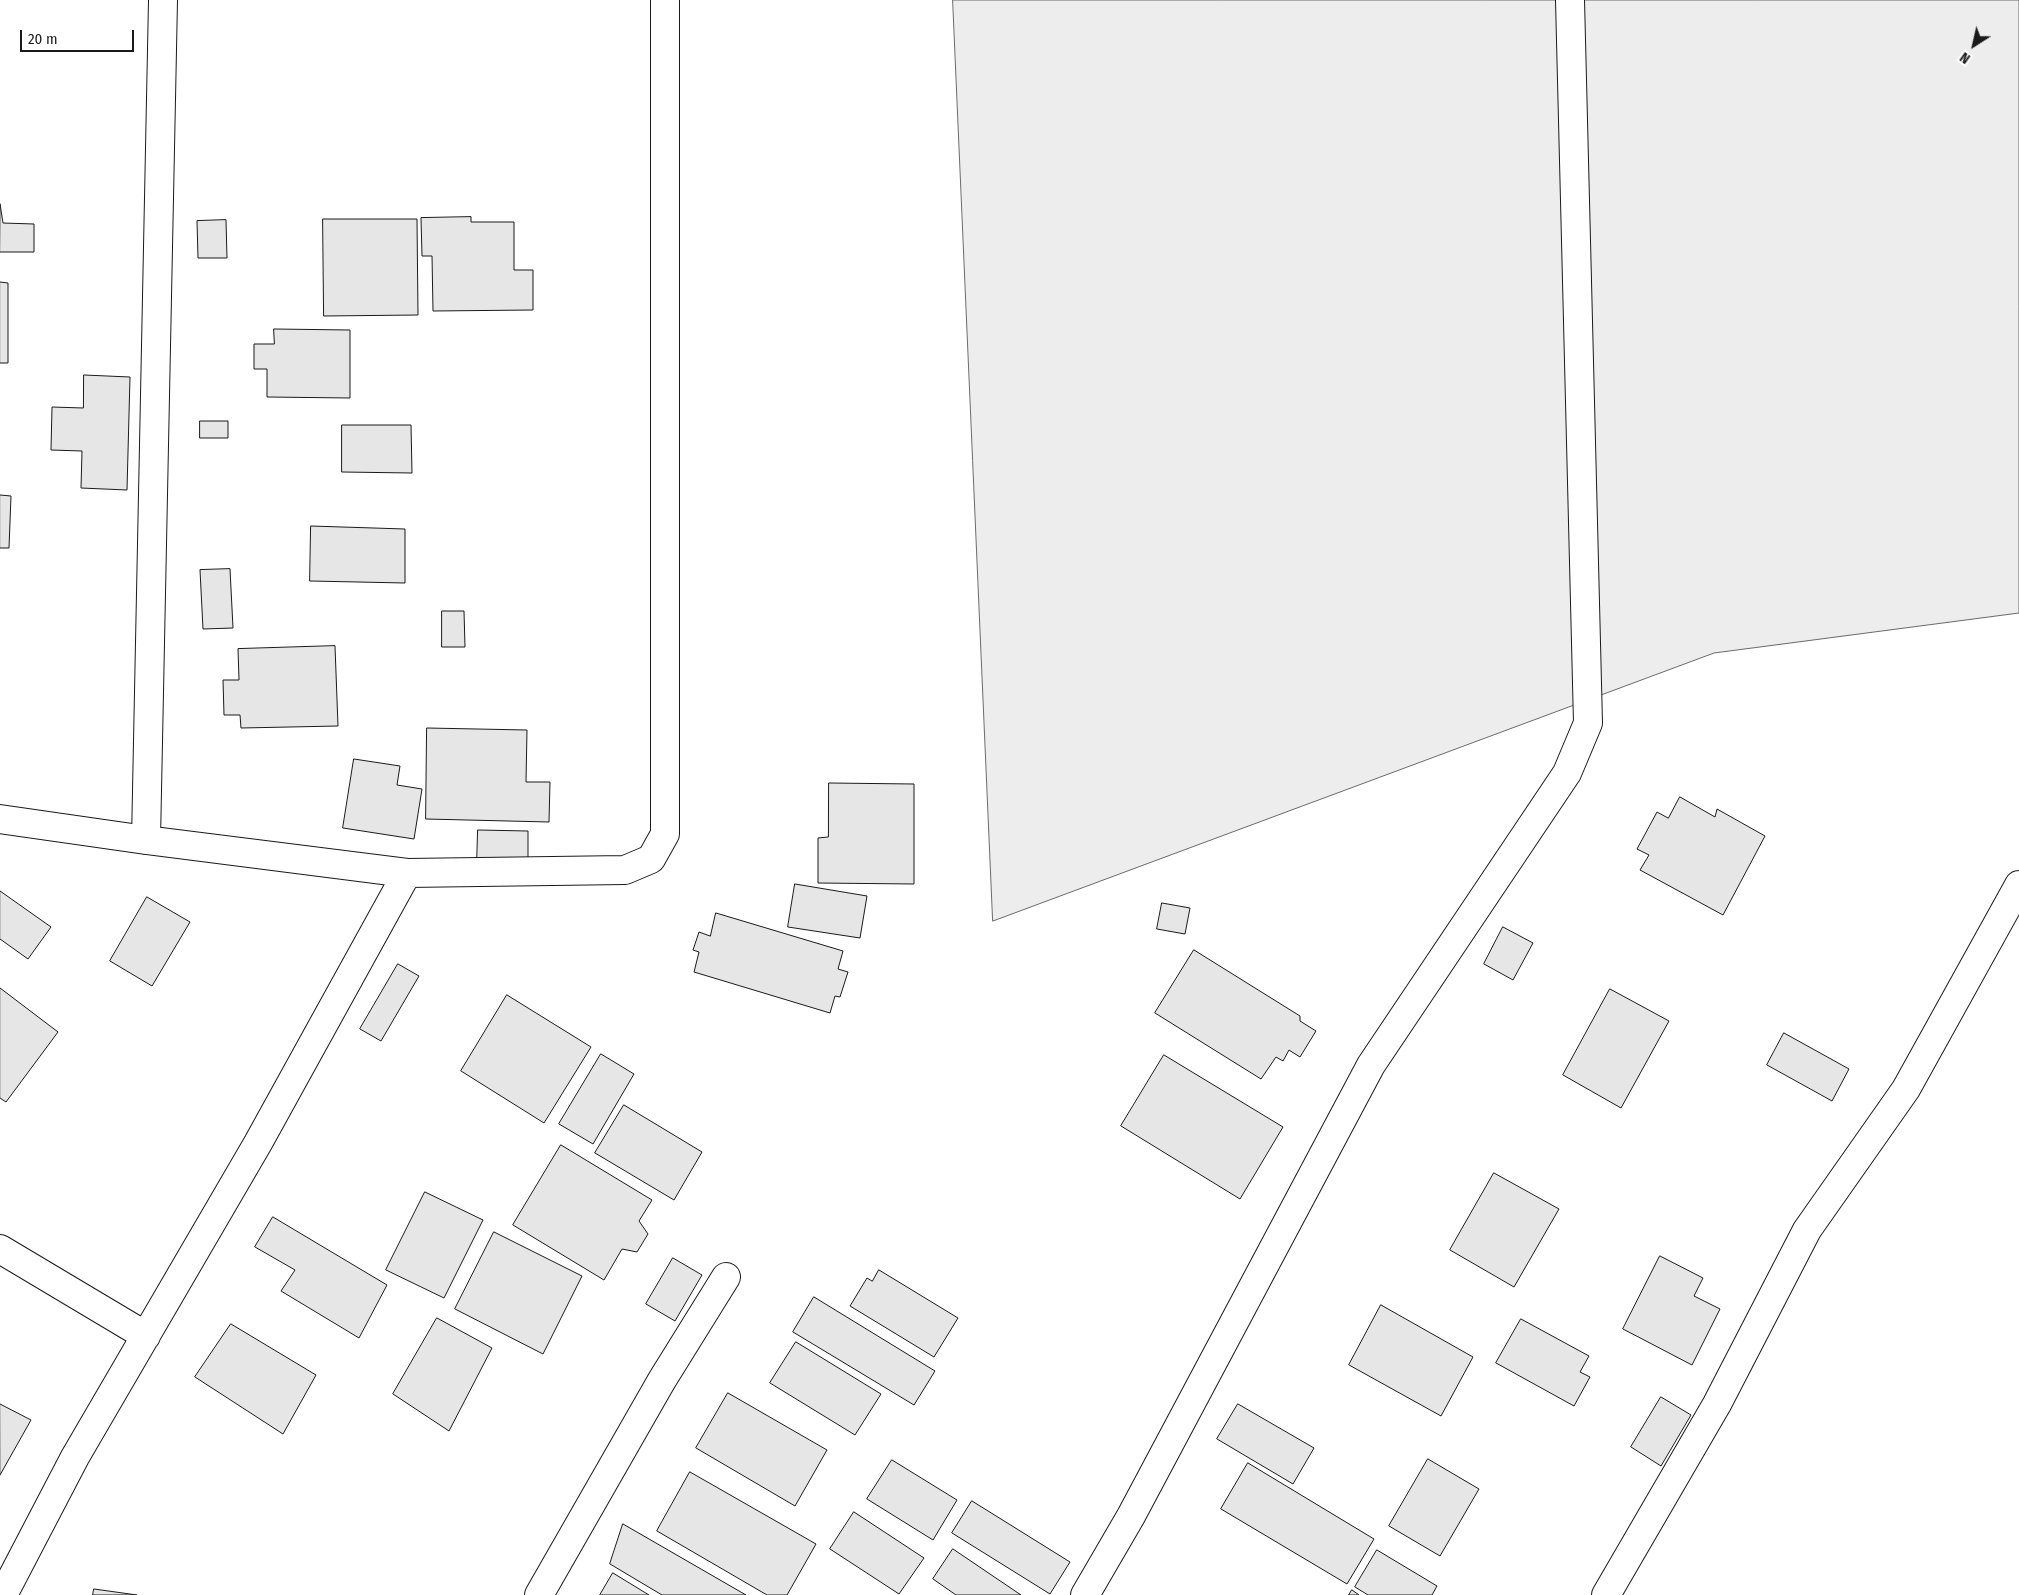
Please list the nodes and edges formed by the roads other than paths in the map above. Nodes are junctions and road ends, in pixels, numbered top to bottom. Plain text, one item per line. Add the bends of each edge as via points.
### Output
1 (163, 0) edge
2 (665, 0) edge
3 (1570, 0) edge
4 (0, 819) edge
5 (146, 840) junction
6 (407, 873) junction
7 (2019, 885) edge
8 (0, 1249) edge
9 (726, 1278) dead end
10 (146, 1336) junction
11 (3, 1595) edge
12 (539, 1595) edge
13 (1084, 1595) edge
14 (1606, 1595) edge

1 - 5 street
2 - 6 street via 665,834 651,859 625,870
3 - 13 street via 1588,723 1567,773 1371,1065 1131,1516
4 - 5 street
5 - 6 street
6 - 10 street via 258,1143
7 - 14 street via 1906,1089 1807,1230 1717,1404
8 - 10 street
9 - 12 street via 662,1380
10 - 11 street via 74,1458

